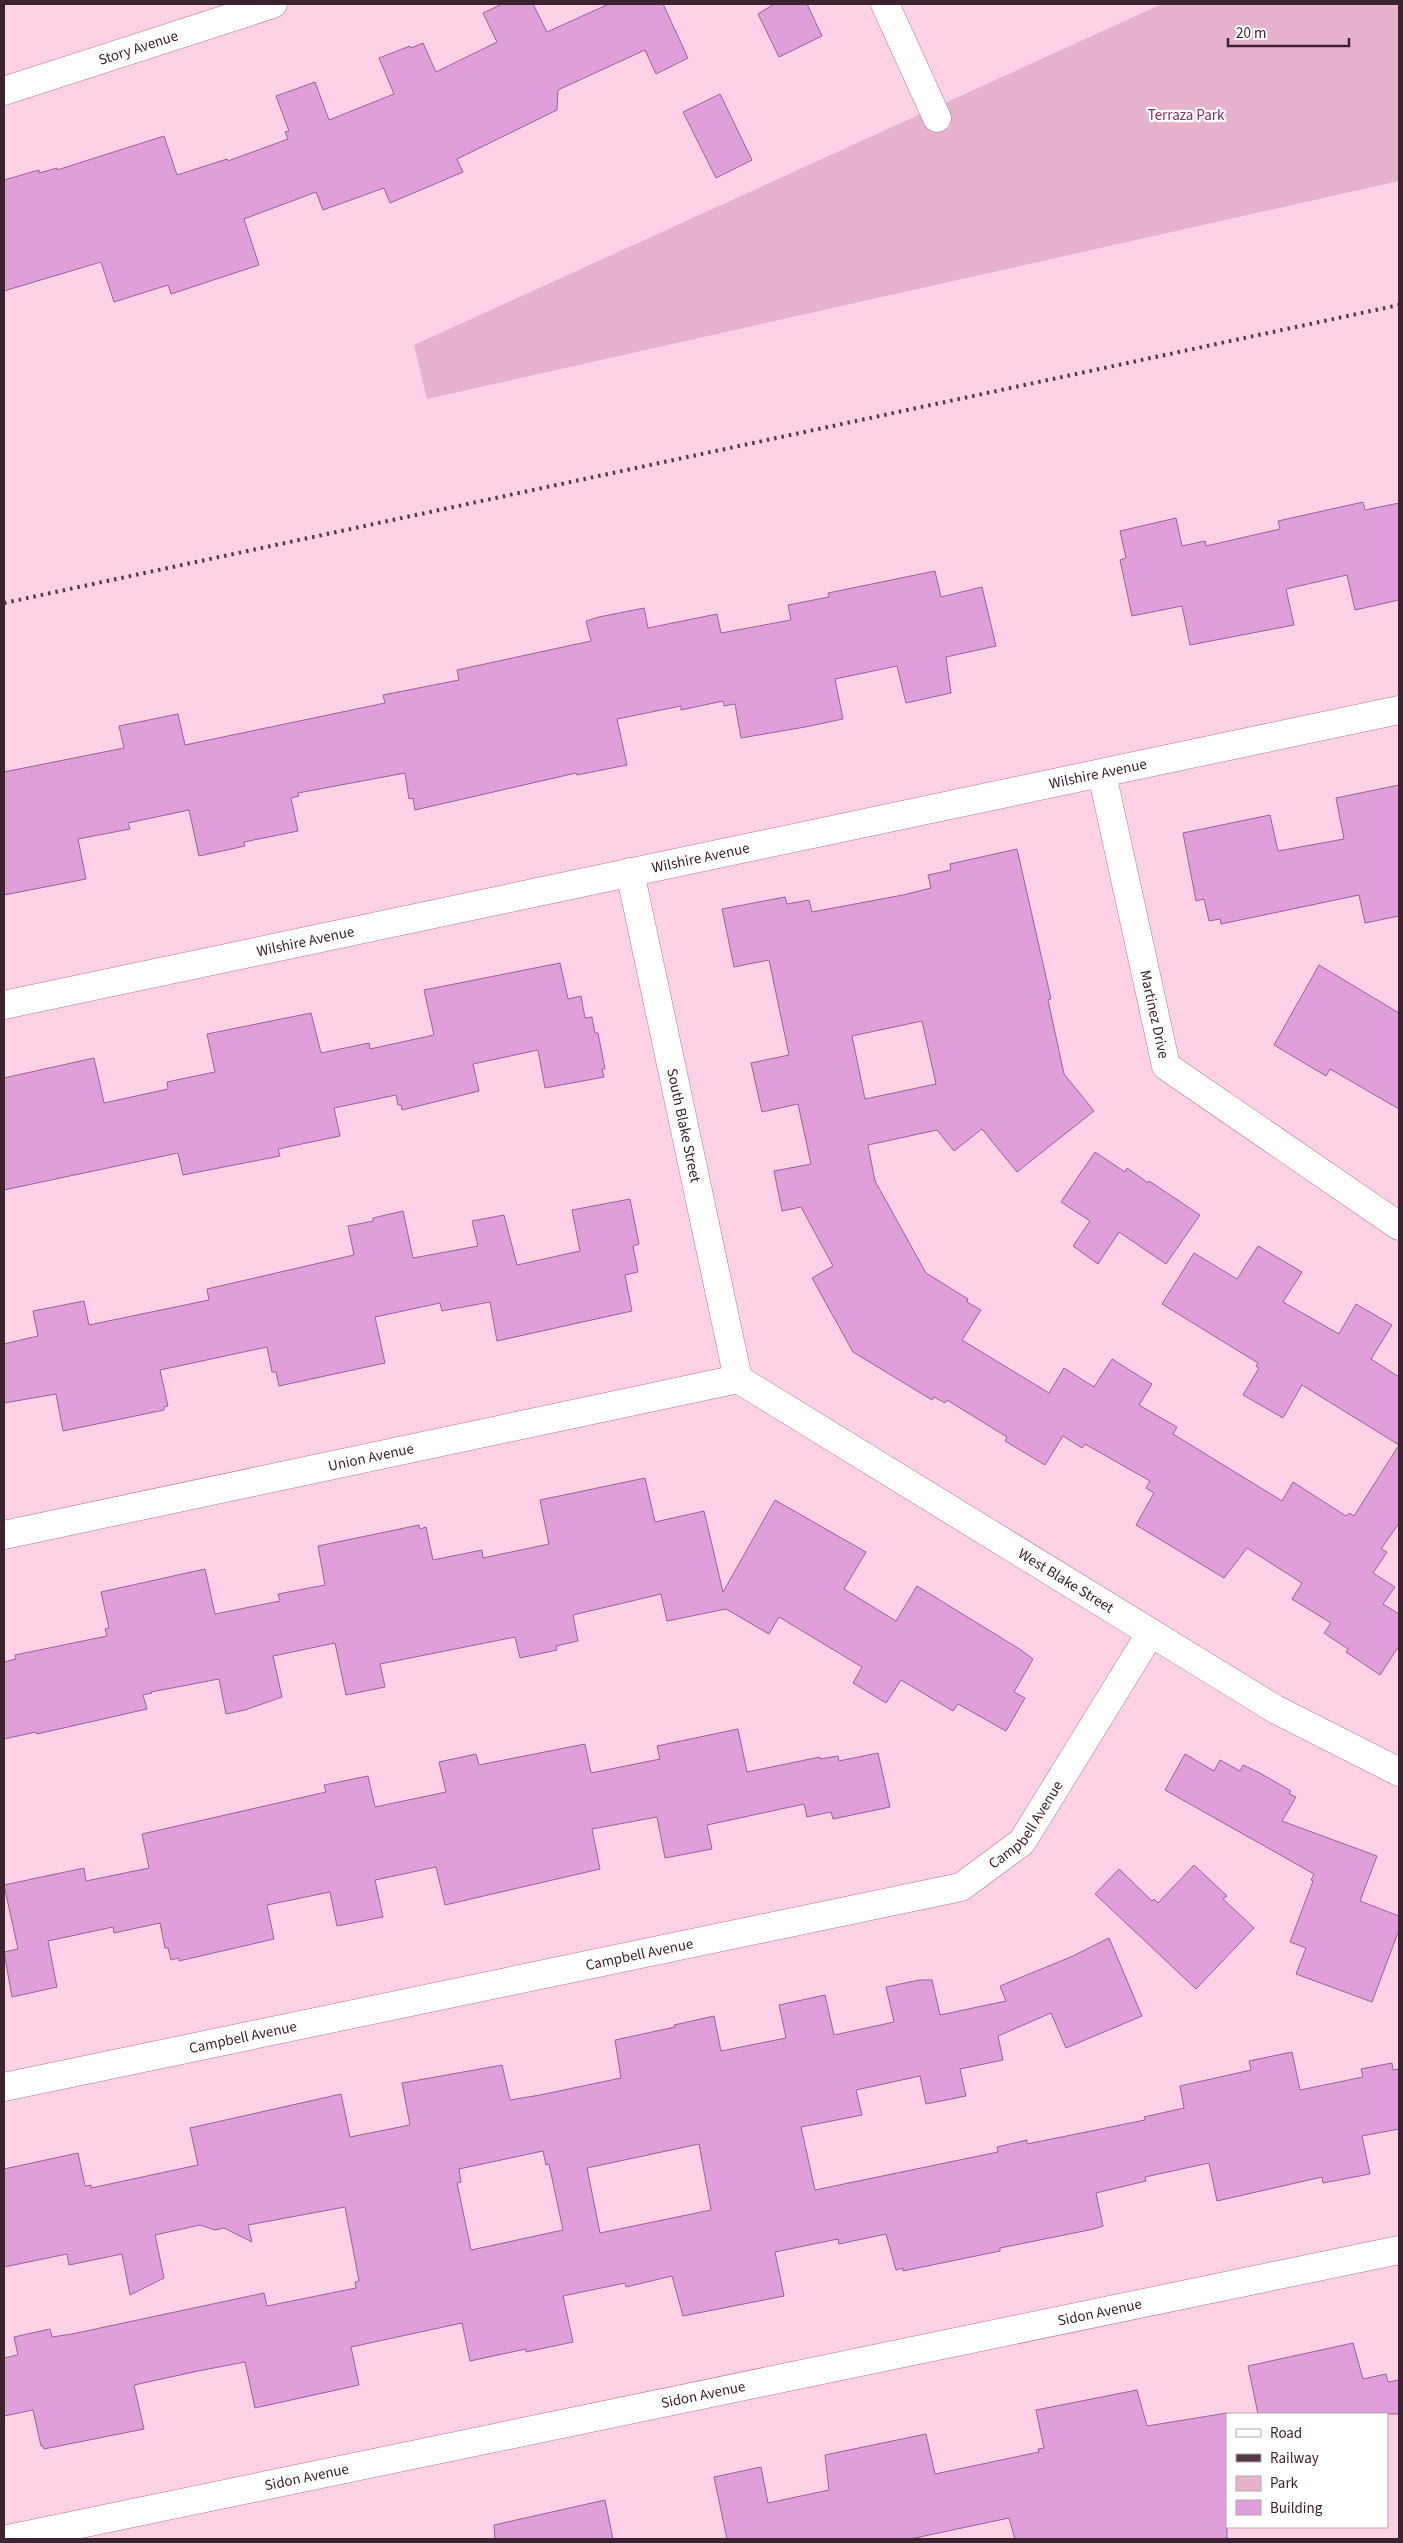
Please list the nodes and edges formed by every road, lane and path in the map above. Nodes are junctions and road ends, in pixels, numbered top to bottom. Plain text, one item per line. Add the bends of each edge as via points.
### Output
1 (273, 4) edge
2 (885, 4) edge
3 (4, 91) edge
4 (937, 118) dead end
5 (1399, 710) edge
6 (1102, 774) junction
7 (630, 872) junction
8 (4, 1005) edge
9 (1399, 1226) edge
10 (738, 1379) junction
11 (4, 1535) edge
12 (1150, 1634) junction
13 (1399, 1772) edge
14 (4, 2087) edge
15 (1399, 2250) edge
16 (8, 2539) edge

1 - 3 street, Story Avenue
2 - 4 street
5 - 6 street, Wilshire Avenue
6 - 7 street, Wilshire Avenue
6 - 9 street, Martinez Drive via 1166,1066
7 - 8 street, Wilshire Avenue
7 - 10 street, South Blake Street
10 - 11 street, Union Avenue
10 - 12 street, West Blake Street
12 - 13 street, West Blake Street via 1275,1709
12 - 14 street, Campbell Avenue via 1022,1842 961,1887
15 - 16 street, Sidon Avenue

